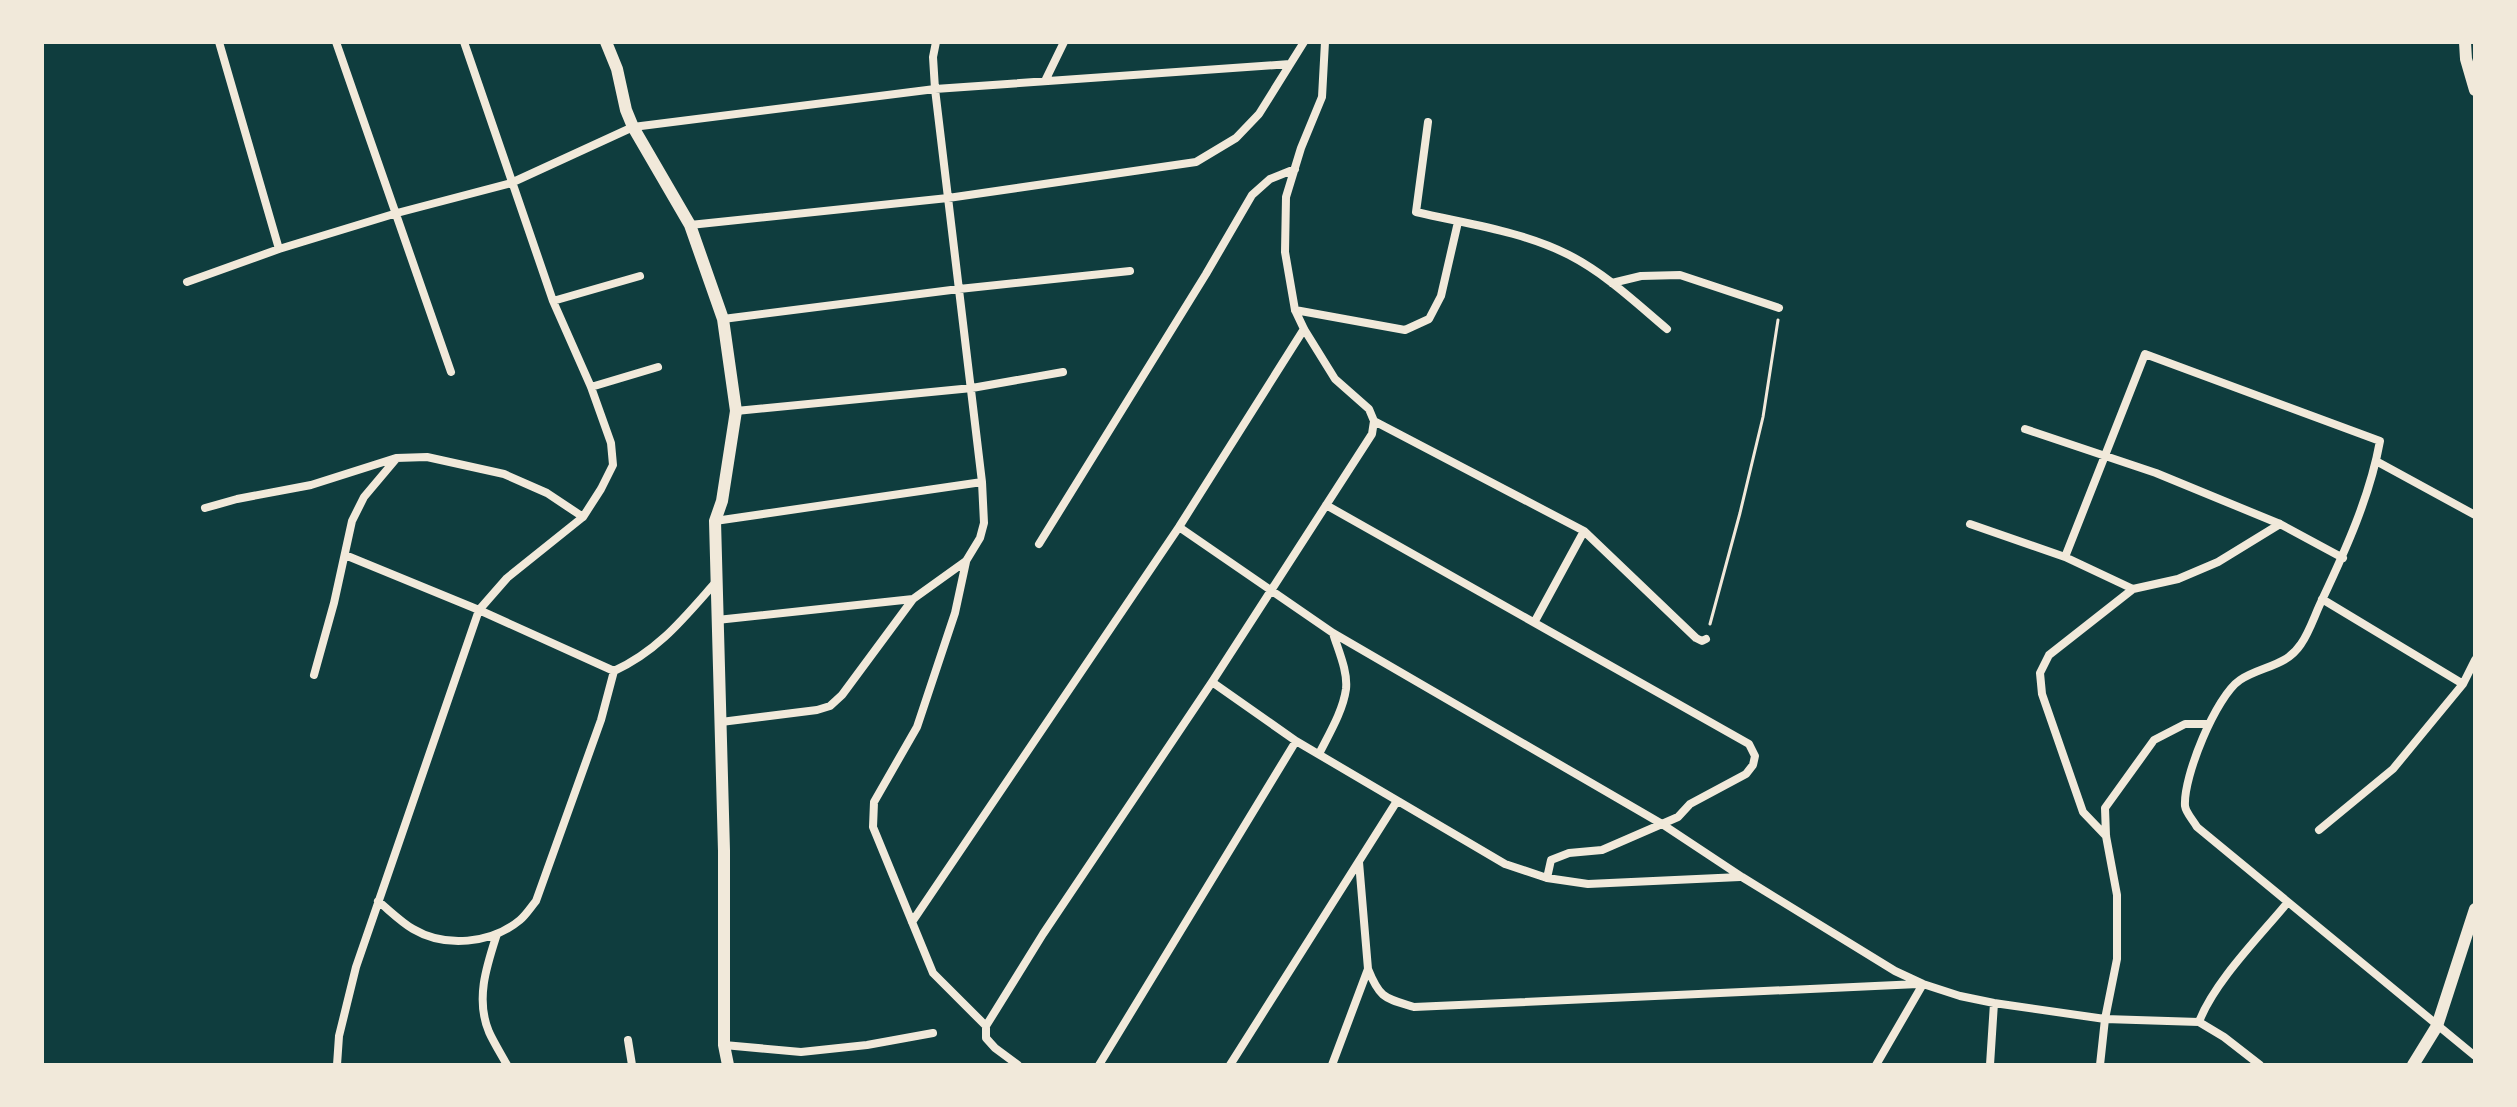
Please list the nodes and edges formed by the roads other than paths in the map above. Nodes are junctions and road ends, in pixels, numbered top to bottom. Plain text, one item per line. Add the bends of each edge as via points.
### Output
1 (219, 42) edge
2 (336, 42) edge
3 (464, 42) edge
4 (606, 42) edge
5 (936, 42) edge
6 (1064, 42) edge
7 (1304, 42) edge
8 (1325, 42) edge
9 (2465, 42) edge
10 (1290, 64) junction
11 (1045, 81) junction
12 (935, 89) junction
13 (2475, 90) edge
14 (1428, 122) dead end
15 (633, 127) junction
16 (1295, 169) junction
17 (511, 183) junction
18 (948, 198) junction
19 (397, 213) junction
20 (1458, 222) junction
21 (690, 225) junction
22 (279, 249) junction
23 (1130, 271) dead end
24 (640, 276) dead end
25 (187, 282) dead end
26 (1612, 283) junction
27 (959, 289) junction
28 (553, 301) junction
29 (1779, 308) road end
30 (1295, 310) junction
31 (723, 319) junction
32 (1304, 329) junction
33 (1667, 329) dead end
34 (658, 367) dead end
35 (451, 372) dead end
36 (1063, 372) dead end
37 (591, 387) junction
38 (972, 388) junction
39 (736, 411) junction
40 (1374, 421) junction
41 (2025, 429) dead end
42 (2107, 456) junction
43 (396, 458) junction
44 (2376, 461) junction
45 (982, 482) junction
46 (1326, 505) junction
47 (205, 508) dead end
48 (2475, 515) edge
49 (583, 517) junction
50 (715, 521) junction
51 (1970, 524) dead end
52 (2280, 524) junction
53 (1179, 527) junction
54 (1584, 531) junction
55 (1039, 544) dead end
56 (345, 555) junction
57 (2065, 557) junction
58 (2343, 558) junction
59 (966, 561) junction
60 (715, 583) junction
61 (1271, 588) junction
62 (2133, 589) junction
63 (913, 599) junction
64 (2322, 599) junction
65 (479, 610) junction
66 (717, 620) junction
67 (1535, 621) junction
68 (1333, 633) junction
69 (1706, 639) road end
70 (2475, 660) edge
71 (614, 671) junction
72 (314, 675) dead end
73 (1212, 682) junction
74 (2463, 684) junction
75 (721, 722) junction
76 (2209, 724) junction
77 (1296, 741) junction
78 (1319, 754) junction
79 (1397, 801) junction
80 (1662, 824) junction
81 (2319, 830) dead end
82 (2106, 836) junction
83 (1359, 862) junction
84 (1742, 877) junction
85 (1547, 878) junction
86 (378, 901) junction
87 (2288, 902) junction
88 (2475, 909) edge
89 (912, 922) junction
90 (497, 934) junction
91 (1368, 969) junction
92 (1923, 984) junction
93 (1994, 1003) junction
94 (2105, 1019) junction
95 (2199, 1022) junction
96 (986, 1026) junction
97 (2437, 1026) junction
98 (933, 1033) dead end
99 (628, 1040) dead end
100 (724, 1045) junction
101 (2475, 1056) edge
102 (337, 1065) edge
103 (507, 1065) edge
104 (632, 1065) edge
105 (728, 1065) edge
106 (1018, 1065) edge
107 (1099, 1065) edge
108 (1230, 1065) edge
109 (1332, 1065) edge
110 (1876, 1065) edge
111 (1990, 1065) edge
112 (2100, 1065) edge
113 (2260, 1065) edge
114 (2413, 1065) edge

1 - 22 street
2 - 19 street
3 - 17 street
4 - 15 street
5 - 12 street
6 - 11 street
7 - 10 street
8 - 16 street via 1322,97
9 - 13 street
10 - 11 street
10 - 18 street via 1252,122 1196,162
11 - 12 street
12 - 15 street
12 - 18 street
14 - 20 street via 1416,212
15 - 17 street
15 - 21 street
16 - 30 street via 1286,197 1285,252
16 - 55 street via 1270,179 1252,195
17 - 19 street
17 - 28 street
18 - 21 street
18 - 27 street
19 - 22 street
19 - 35 street
20 - 26 street via 1528,238 1569,255
20 - 30 street via 1441,296 1429,319 1405,330
21 - 31 street
22 - 25 street
23 - 27 street
24 - 28 street
26 - 29 street via 1680,275
26 - 33 street
27 - 31 street
27 - 38 street
28 - 37 street
30 - 32 street
31 - 39 street
32 - 40 street via 1335,379 1369,409
32 - 53 street
34 - 37 street
36 - 38 street
37 - 49 street via 611,443 613,465
38 - 39 street
38 - 45 street
39 - 50 street
40 - 46 street via 1372,434
40 - 54 street
41 - 42 street
42 - 44 street via 2145,354 2380,441
42 - 52 street
42 - 57 street
43 - 47 street via 311,485
43 - 49 street via 427,457 504,474
43 - 56 street via 364,497
44 - 48 street
44 - 58 street
45 - 50 street
45 - 59 street via 984,523
46 - 61 street
46 - 67 street
49 - 65 street via 507,578
50 - 60 street
51 - 57 street
52 - 58 street
52 - 62 street via 2205,568
53 - 61 street
53 - 89 street
54 - 67 street
54 - 69 street via 1696,638
56 - 65 street
56 - 72 street
57 - 62 street
58 - 64 street
59 - 63 street
59 - 89 street via 955,613 917,727 874,802 873,827
60 - 66 street
60 - 71 street via 663,640
61 - 68 street
61 - 73 street
62 - 82 street via 2049,655 2040,673 2042,694 2083,812
63 - 66 street
63 - 75 street via 830,706
64 - 74 street
64 - 76 street via 2293,656 2240,680 2220,701
65 - 71 street
65 - 86 street
66 - 75 street
67 - 80 street via 1749,744 1755,756 1746,774
68 - 78 street via 1346,689
68 - 80 street
70 - 74 street
71 - 90 street via 536,901 522,919
73 - 77 street
73 - 96 street
74 - 81 street via 2393,769
75 - 100 street
76 - 82 street via 2185,724 2154,740 2105,808
76 - 87 street via 2186,788 2185,809 2197,827
77 - 78 street
77 - 107 street
78 - 79 street
79 - 83 street
79 - 85 street via 1505,864
80 - 84 street
80 - 85 street via 1602,850 1556,856
82 - 94 street via 2117,895 2117,959
83 - 91 street
83 - 108 street
84 - 85 street via 1588,884
84 - 92 street
86 - 90 street via 413,929 439,940 465,942
86 - 102 street via 356,967
87 - 95 street via 2227,977
87 - 97 street
88 - 97 street
89 - 96 street via 933,973
90 - 103 street via 483,1001 488,1029
91 - 92 street via 1376,990 1414,1007
91 - 109 street
92 - 93 street
92 - 110 street
93 - 94 street
93 - 111 street
94 - 95 street
94 - 112 street
95 - 113 street
96 - 106 street via 986,1038
97 - 101 street
97 - 114 street
98 - 100 street via 801,1052
99 - 104 street
100 - 105 street

